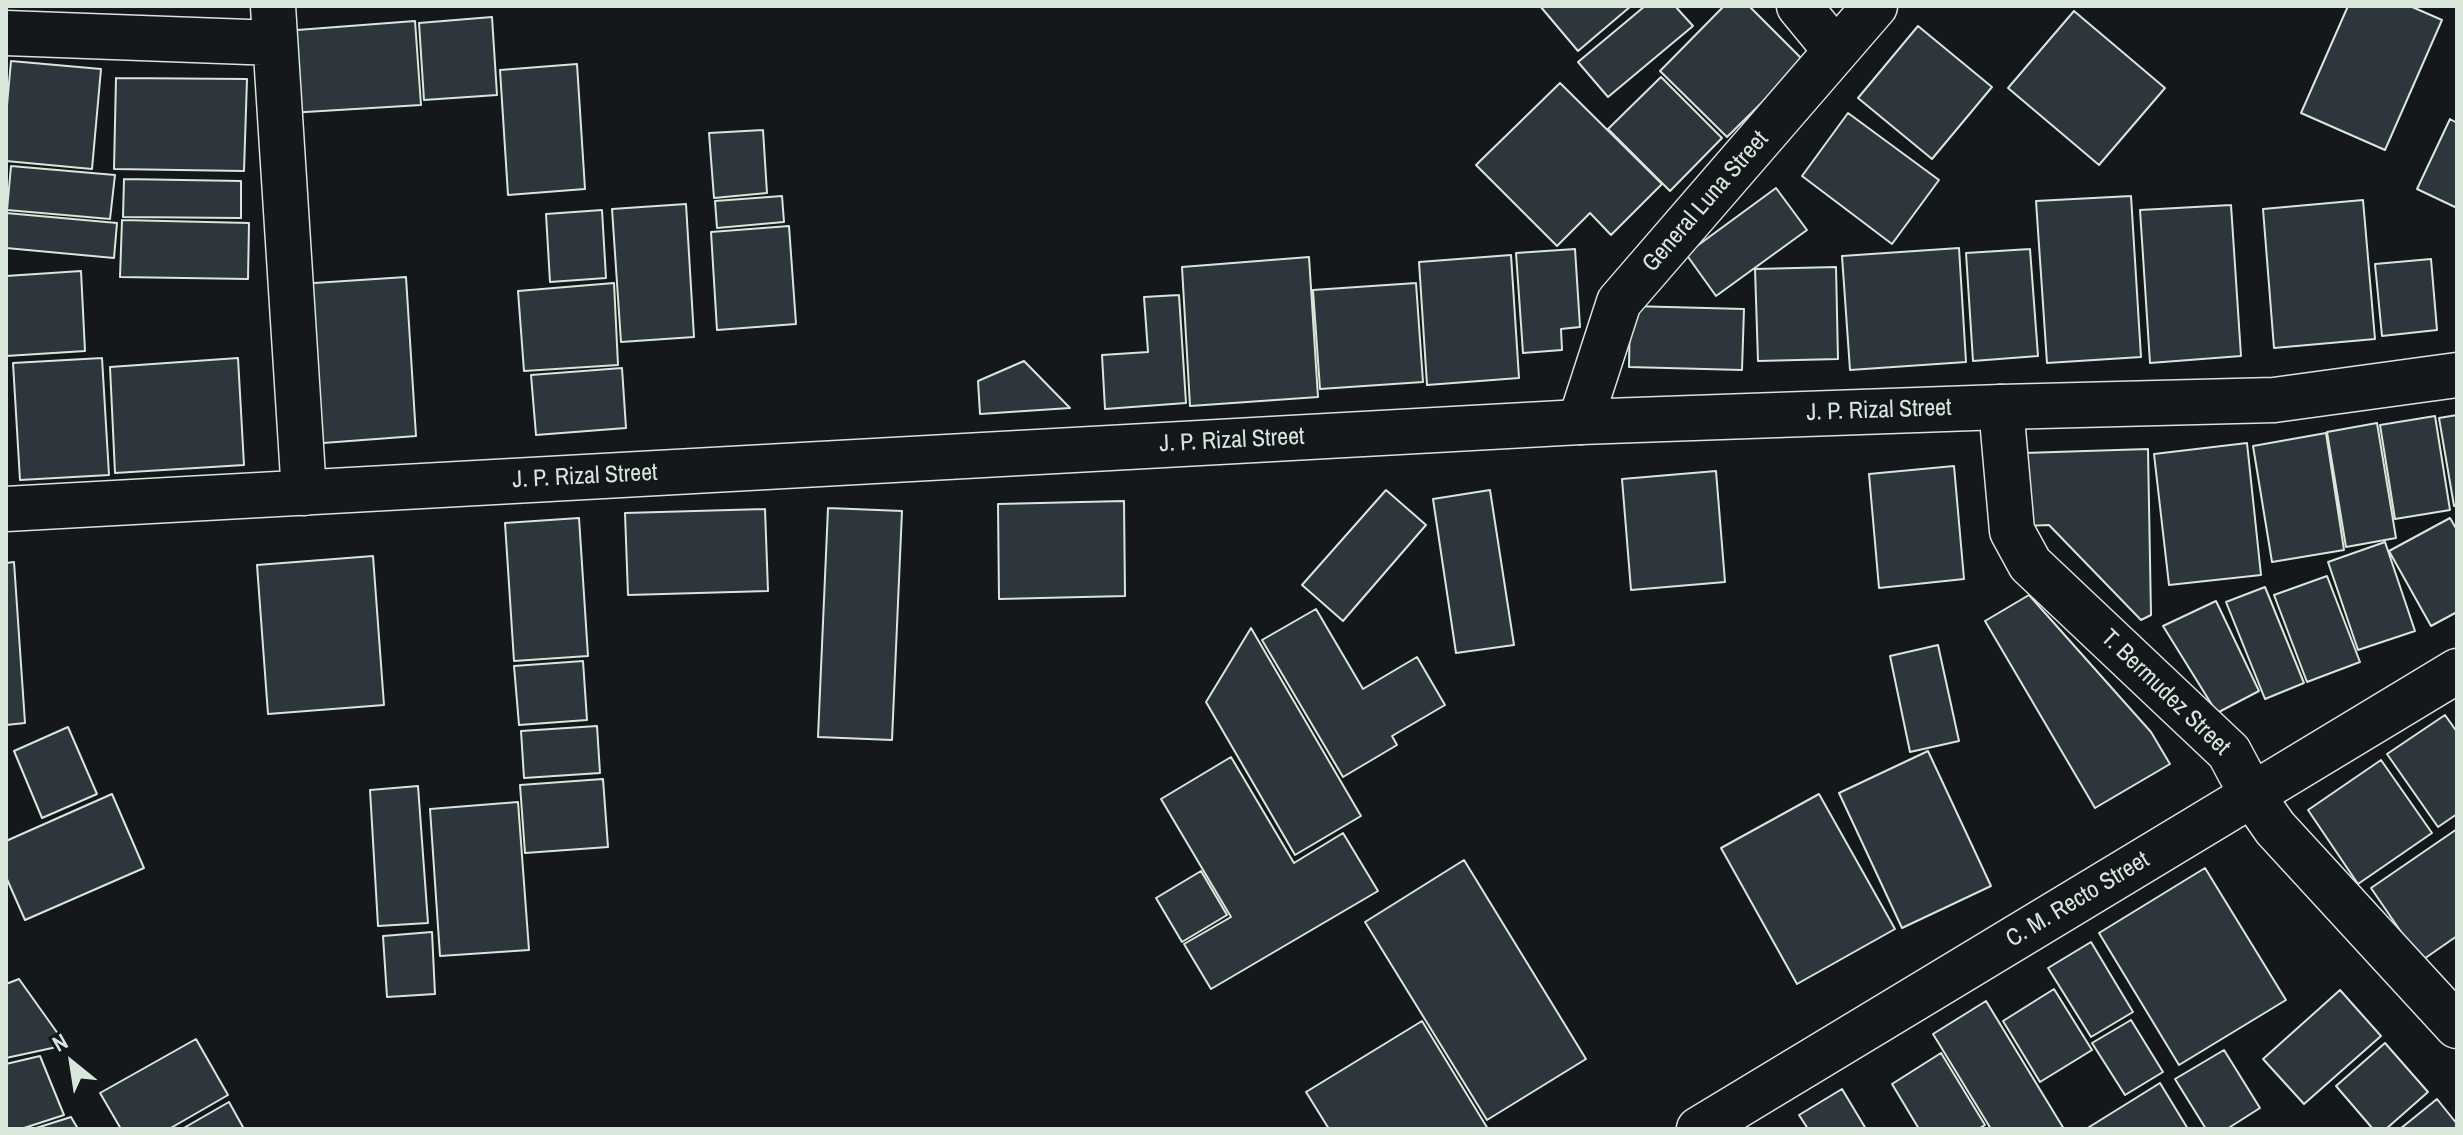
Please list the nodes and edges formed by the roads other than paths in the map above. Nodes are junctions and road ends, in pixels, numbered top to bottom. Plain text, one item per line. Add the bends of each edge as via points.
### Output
1 (1799, 6) edge
2 (1875, 6) edge
3 (274, 24) edge
4 (6, 33) edge
5 (1836, 51) junction
6 (2457, 375) edge
7 (2001, 407) junction
8 (1580, 422) junction
9 (304, 493) junction
10 (6, 509) edge
11 (2457, 671) edge
12 (2252, 795) junction
13 (2457, 1026) edge
14 (1699, 1129) edge

1 - 5 main road
2 - 5 main road, General Luna Street
3 - 4 main road
3 - 9 main road
5 - 8 main road, General Luna Street via 1619,302
6 - 7 main road, J. P. Rizal Street via 2274,400
7 - 8 main road, J. P. Rizal Street
7 - 12 main road, T. Bermudez Street via 2012,531 2030,564 2229,752
8 - 9 main road, J. P. Rizal Street
9 - 10 main road, J. P. Rizal Street
11 - 12 main road, C. M. Recto Street
12 - 13 main road, T. Bermudez Street via 2275,828
12 - 14 main road, C. M. Recto Street

